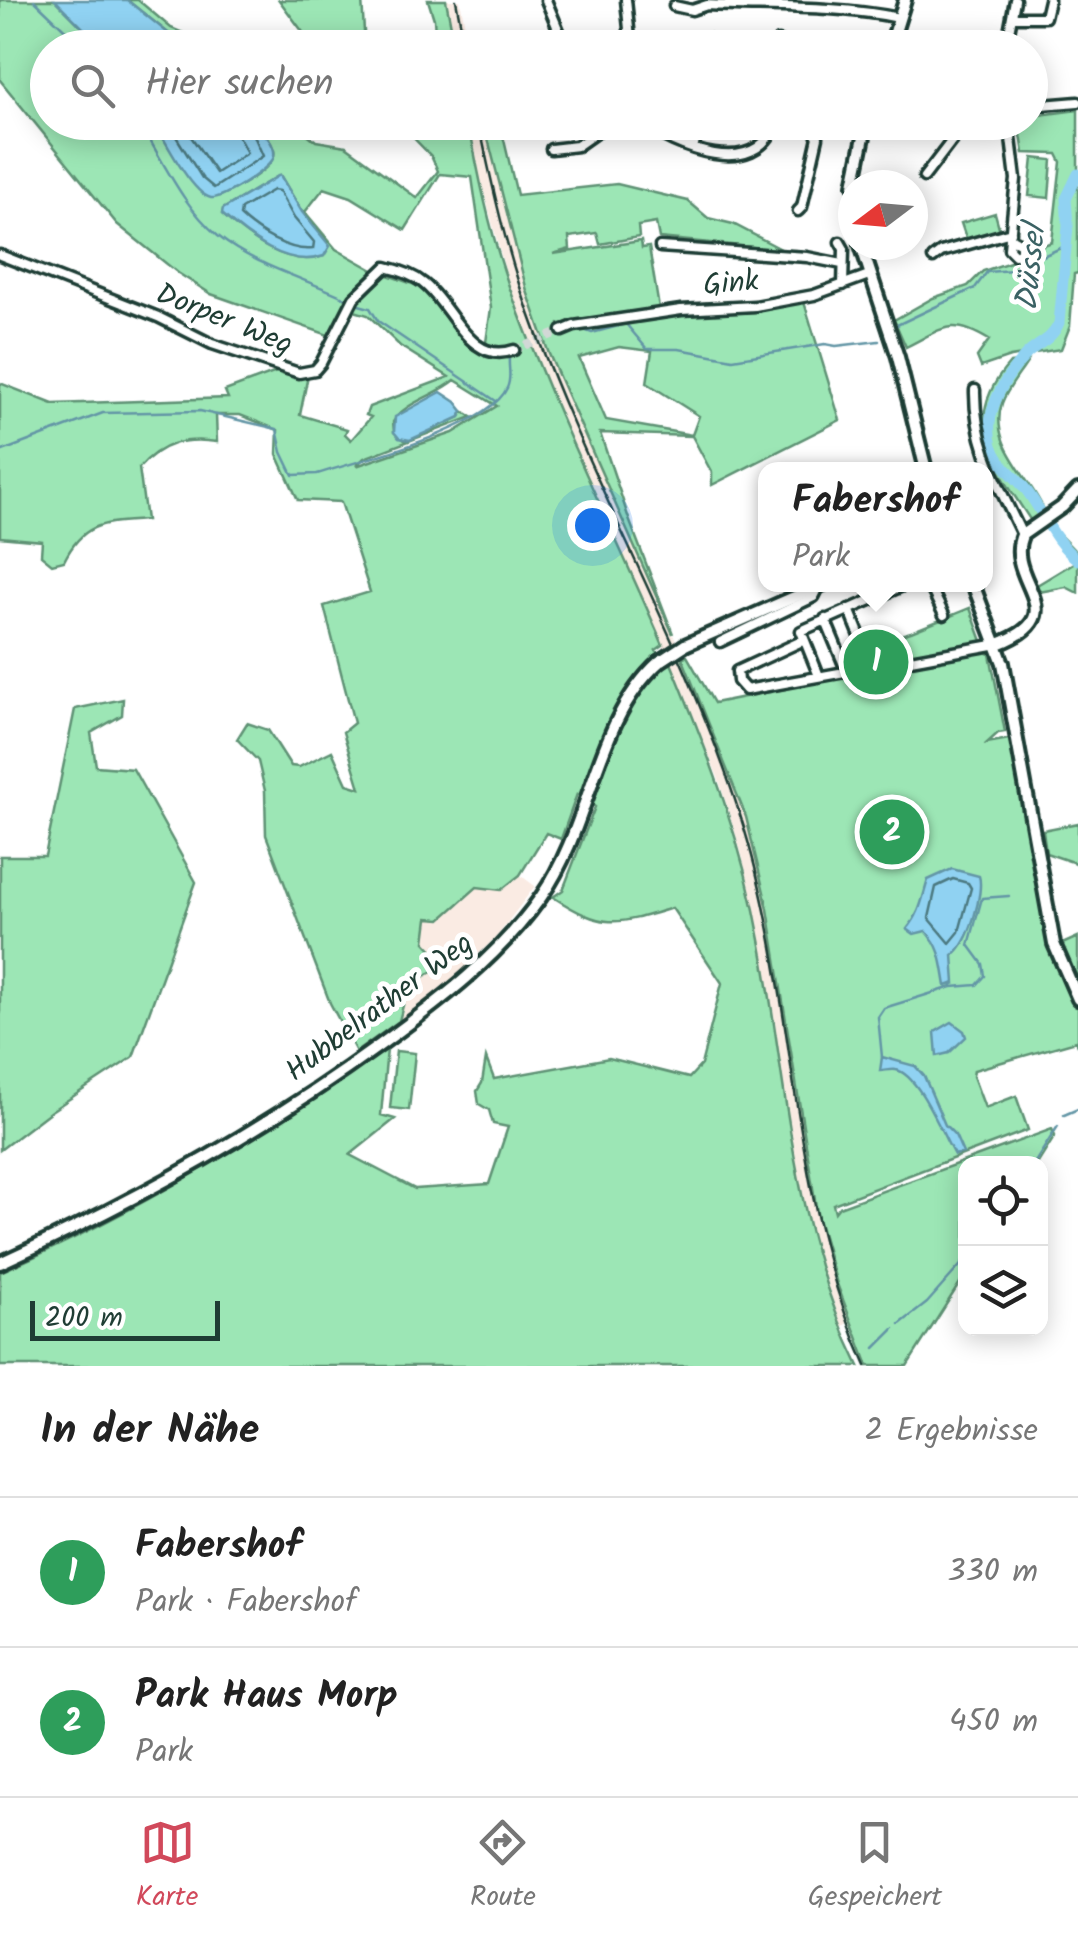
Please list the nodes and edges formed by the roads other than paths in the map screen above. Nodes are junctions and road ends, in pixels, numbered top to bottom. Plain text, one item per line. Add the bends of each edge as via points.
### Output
1 (546, 0) edge
2 (626, 0) edge
3 (904, 0) edge
4 (1015, 0) edge
5 (1049, 0) edge
6 (674, 6) dead end
7 (1012, 17) junction
8 (899, 18) junction
9 (558, 30) edge
10 (629, 30) edge
11 (895, 30) edge
12 (1009, 30) edge
13 (1078, 102) edge
14 (1048, 104) edge
15 (586, 140) edge
16 (676, 140) edge
17 (695, 140) edge
18 (766, 140) edge
19 (817, 140) edge
20 (863, 140) edge
21 (952, 140) edge
22 (1011, 140) edge
23 (693, 148) junction
24 (551, 149) dead end
25 (857, 170) edge
26 (928, 171) edge
27 (798, 212) dead end
28 (660, 247) dead end
29 (0, 256) edge
30 (933, 258) dead end
31 (843, 260) edge
32 (865, 260) edge
33 (842, 264) junction
34 (870, 276) junction
35 (843, 285) junction
36 (562, 331) tunnel mouth
37 (514, 350) tunnel mouth
38 (975, 390) dead end
39 (924, 462) edge
40 (987, 462) edge
41 (993, 475) edge
42 (1078, 490) edge
43 (1022, 534) junction
44 (808, 592) edge
45 (818, 592) edge
46 (889, 592) edge
47 (932, 592) edge
48 (976, 592) edge
49 (849, 609) junction
50 (944, 615) dead end
51 (824, 620) junction
52 (804, 640) junction
53 (720, 642) dead end
54 (998, 644) junction
55 (874, 668) junction
56 (847, 672) junction
57 (819, 676) junction
58 (1078, 999) edge
59 (0, 1263) edge

1 - 9 street
2 - 10 street
3 - 8 street
4 - 7 street
5 - 7 street via 1045,18
6 - 8 street via 867,11
7 - 12 street
8 - 11 street
13 - 14 street
15 - 24 street
16 - 23 street
17 - 23 street
18 - 23 street via 743,156
19 - 27 street
20 - 25 street
21 - 26 street
22 - 30 street via 1011,235
28 - 33 street, Gink
29 - 37 street, Dorper Weg via 290,373 315,370 350,304 386,267 425,284 482,349 499,355
31 - 33 street
32 - 34 street
33 - 35 street
34 - 35 street, Gink
34 - 39 street
35 - 36 street, Gink via 755,306 682,310
38 - 40 street
41 - 43 street
42 - 43 street
43 - 54 street via 1018,550 1037,613 1028,628
44 - 59 street, Hubbelrather Weg, bridge via 686,644 636,687 612,727 559,868 523,922 481,966 252,1132 126,1204
45 - 53 street, Hubbelrather Weg
46 - 49 street
47 - 50 street
48 - 54 street
49 - 51 street
49 - 55 street
51 - 52 street via 801,632
51 - 56 street
52 - 57 street
52 - 57 street via 736,671 738,682 746,690
54 - 55 street
54 - 58 street via 1051,934
55 - 56 street
56 - 57 street

